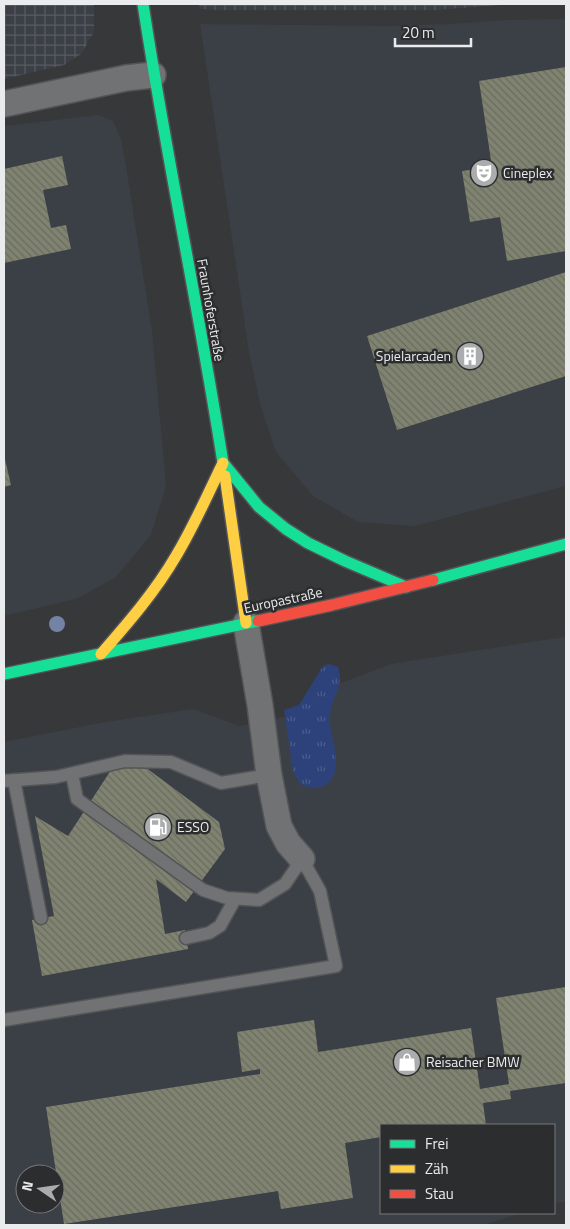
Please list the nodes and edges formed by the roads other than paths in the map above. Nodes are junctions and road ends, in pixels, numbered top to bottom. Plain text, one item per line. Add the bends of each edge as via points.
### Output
1 (143, 4) edge
2 (154, 75) junction
3 (4, 104) edge
4 (223, 463) junction
5 (566, 544) edge
6 (406, 587) junction
7 (246, 623) junction
8 (101, 654) junction
9 (4, 674) edge
10 (72, 774) junction
11 (269, 775) junction
12 (9, 781) edge
13 (302, 859) junction
14 (235, 899) junction
15 (41, 918) dead end
16 (186, 938) dead end
17 (4, 1020) edge

1 - 2 street, Fraunhoferstraße
2 - 3 street
2 - 4 street, Fraunhoferstraße
4 - 6 street via 259,507 286,529 346,562
4 - 7 street, Fraunhoferstraße
4 - 8 street via 198,518 168,570 137,613
5 - 6 street, Europastraße
6 - 7 street, Europastraße
7 - 8 street, Europastraße
7 - 11 street
8 - 9 street, Europastraße
10 - 11 lane via 125,761 171,762 221,783
10 - 12 lane
10 - 14 lane via 77,799 203,890
11 - 13 street via 279,826
12 - 15 lane
13 - 14 lane via 285,884 259,900
13 - 17 lane via 320,891 336,966
14 - 16 lane via 220,926 209,933

